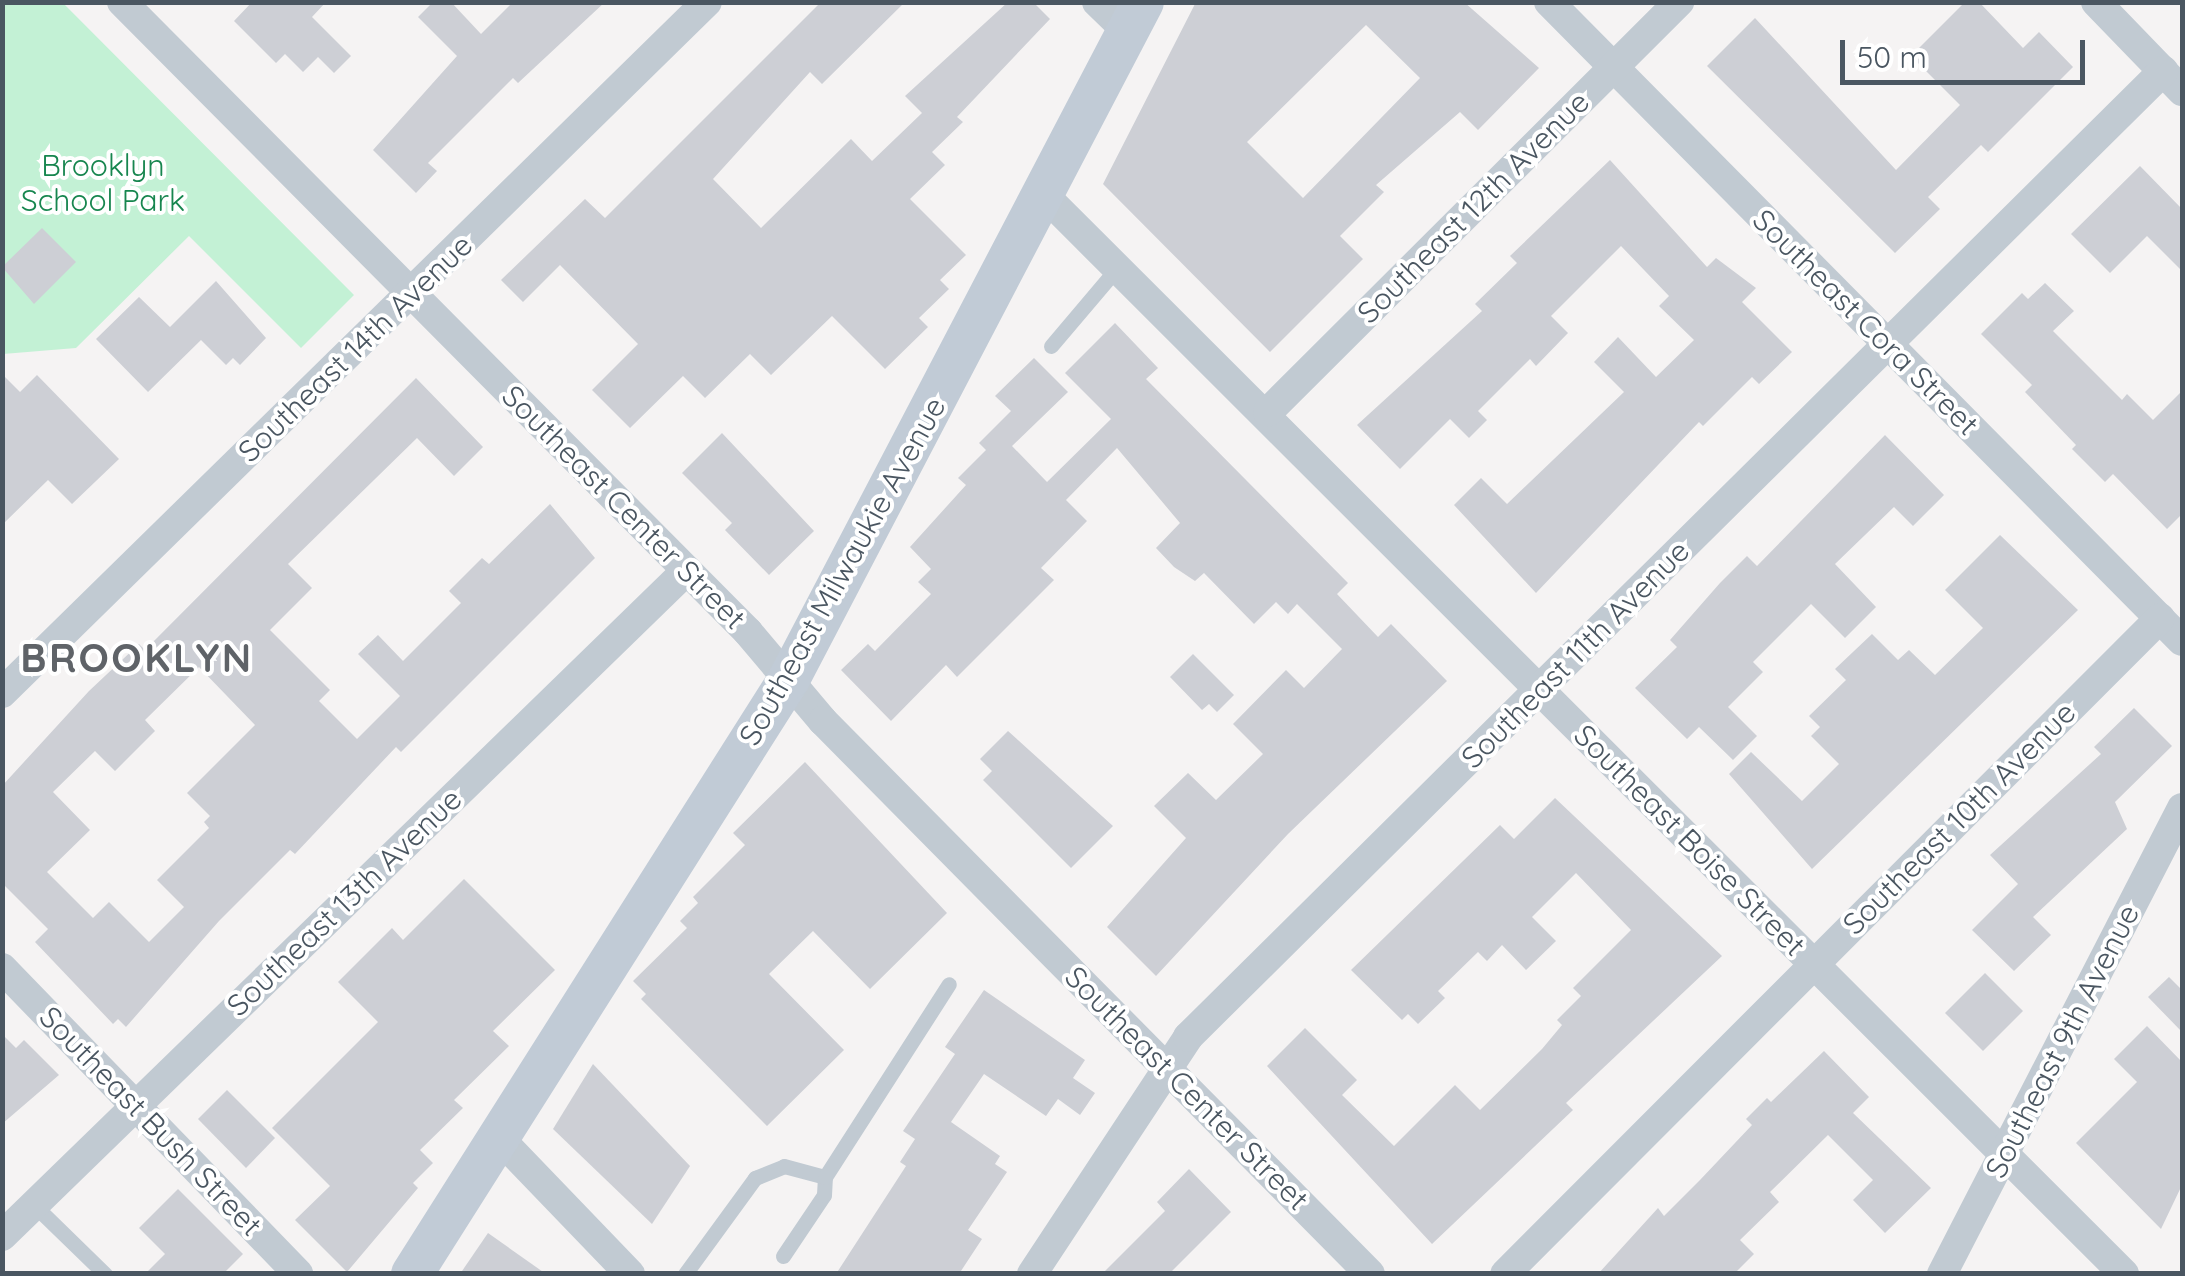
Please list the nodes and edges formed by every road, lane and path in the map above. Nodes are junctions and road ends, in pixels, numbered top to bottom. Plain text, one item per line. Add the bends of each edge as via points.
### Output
1 (707, 2) edge
2 (1097, 2) edge
3 (1549, 2) edge
4 (1679, 2) edge
5 (2096, 2) edge
6 (137, 7) edge
7 (1135, 18) edge
8 (1613, 68) junction
9 (2173, 81) edge
10 (1044, 194) junction
11 (1118, 266) junction
12 (412, 293) junction
13 (1886, 342) junction
14 (1051, 346) dead end
15 (1268, 412) junction
16 (686, 570) junction
17 (2160, 618) junction
18 (2182, 640) edge
19 (789, 680) junction
20 (1540, 690) junction
21 (2, 693) edge
22 (2182, 808) edge
23 (1813, 962) junction
24 (2, 968) edge
25 (950, 984) dead end
26 (1168, 1066) junction
27 (134, 1105) junction
28 (499, 1138) junction
29 (2003, 1154) junction
30 (825, 1177) junction
31 (34, 1205) junction
32 (2, 1236) edge
33 (783, 1256) dead end
34 (105, 1274) edge
35 (300, 1274) edge
36 (412, 1274) edge
37 (630, 1274) edge
38 (685, 1274) edge
39 (1032, 1274) edge
40 (1370, 1274) edge
41 (1505, 1274) edge
42 (1942, 1274) edge
43 (2124, 1274) edge

1 - 12 street, Southeast 14th Avenue
2 - 7 street
3 - 8 street, Southeast Cora Street
4 - 8 street, Southeast 12th Avenue
5 - 9 street
6 - 12 street, Southeast Center Street
7 - 10 main road, Southeast Milwaukie Avenue
8 - 13 street, Southeast Cora Street
8 - 15 street, Southeast 12th Avenue
9 - 13 street, Southeast 11th Avenue
10 - 11 street, Southeast Boise Street
10 - 19 main road, Southeast Milwaukie Avenue
11 - 14 lane
11 - 15 street, Southeast Boise Street
12 - 16 street, Southeast Center Street
12 - 21 street, Southeast 14th Avenue
13 - 17 street, Southeast Cora Street
13 - 20 street, Southeast 11th Avenue
15 - 20 street, Southeast Boise Street
16 - 19 street, Southeast Center Street
16 - 27 street, Southeast 13th Avenue
17 - 18 street, Southeast Cora Street
17 - 23 street, Southeast 10th Avenue
19 - 26 street, Southeast Center Street
19 - 28 main road, Southeast Milwaukie Avenue
20 - 23 street, Southeast Boise Street
20 - 26 street, Southeast 11th Avenue via 1188,1037
22 - 29 street, Southeast 9th Avenue
23 - 29 street, Southeast Boise Street
23 - 41 street, Southeast 10th Avenue
24 - 27 street, Southeast Bush Street
25 - 30 lane
26 - 39 street, Southeast 11th Avenue
26 - 40 street, Southeast Center Street
27 - 31 street, Southeast 13th Avenue
27 - 35 street, Southeast Bush Street
28 - 36 main road, Southeast Milwaukie Avenue
28 - 37 street
29 - 42 street, Southeast 9th Avenue
29 - 43 street, Southeast Boise Street
30 - 33 lane via 824,1194
30 - 38 lane via 784,1166 755,1178
31 - 32 street, Southeast 13th Avenue
31 - 34 lane

